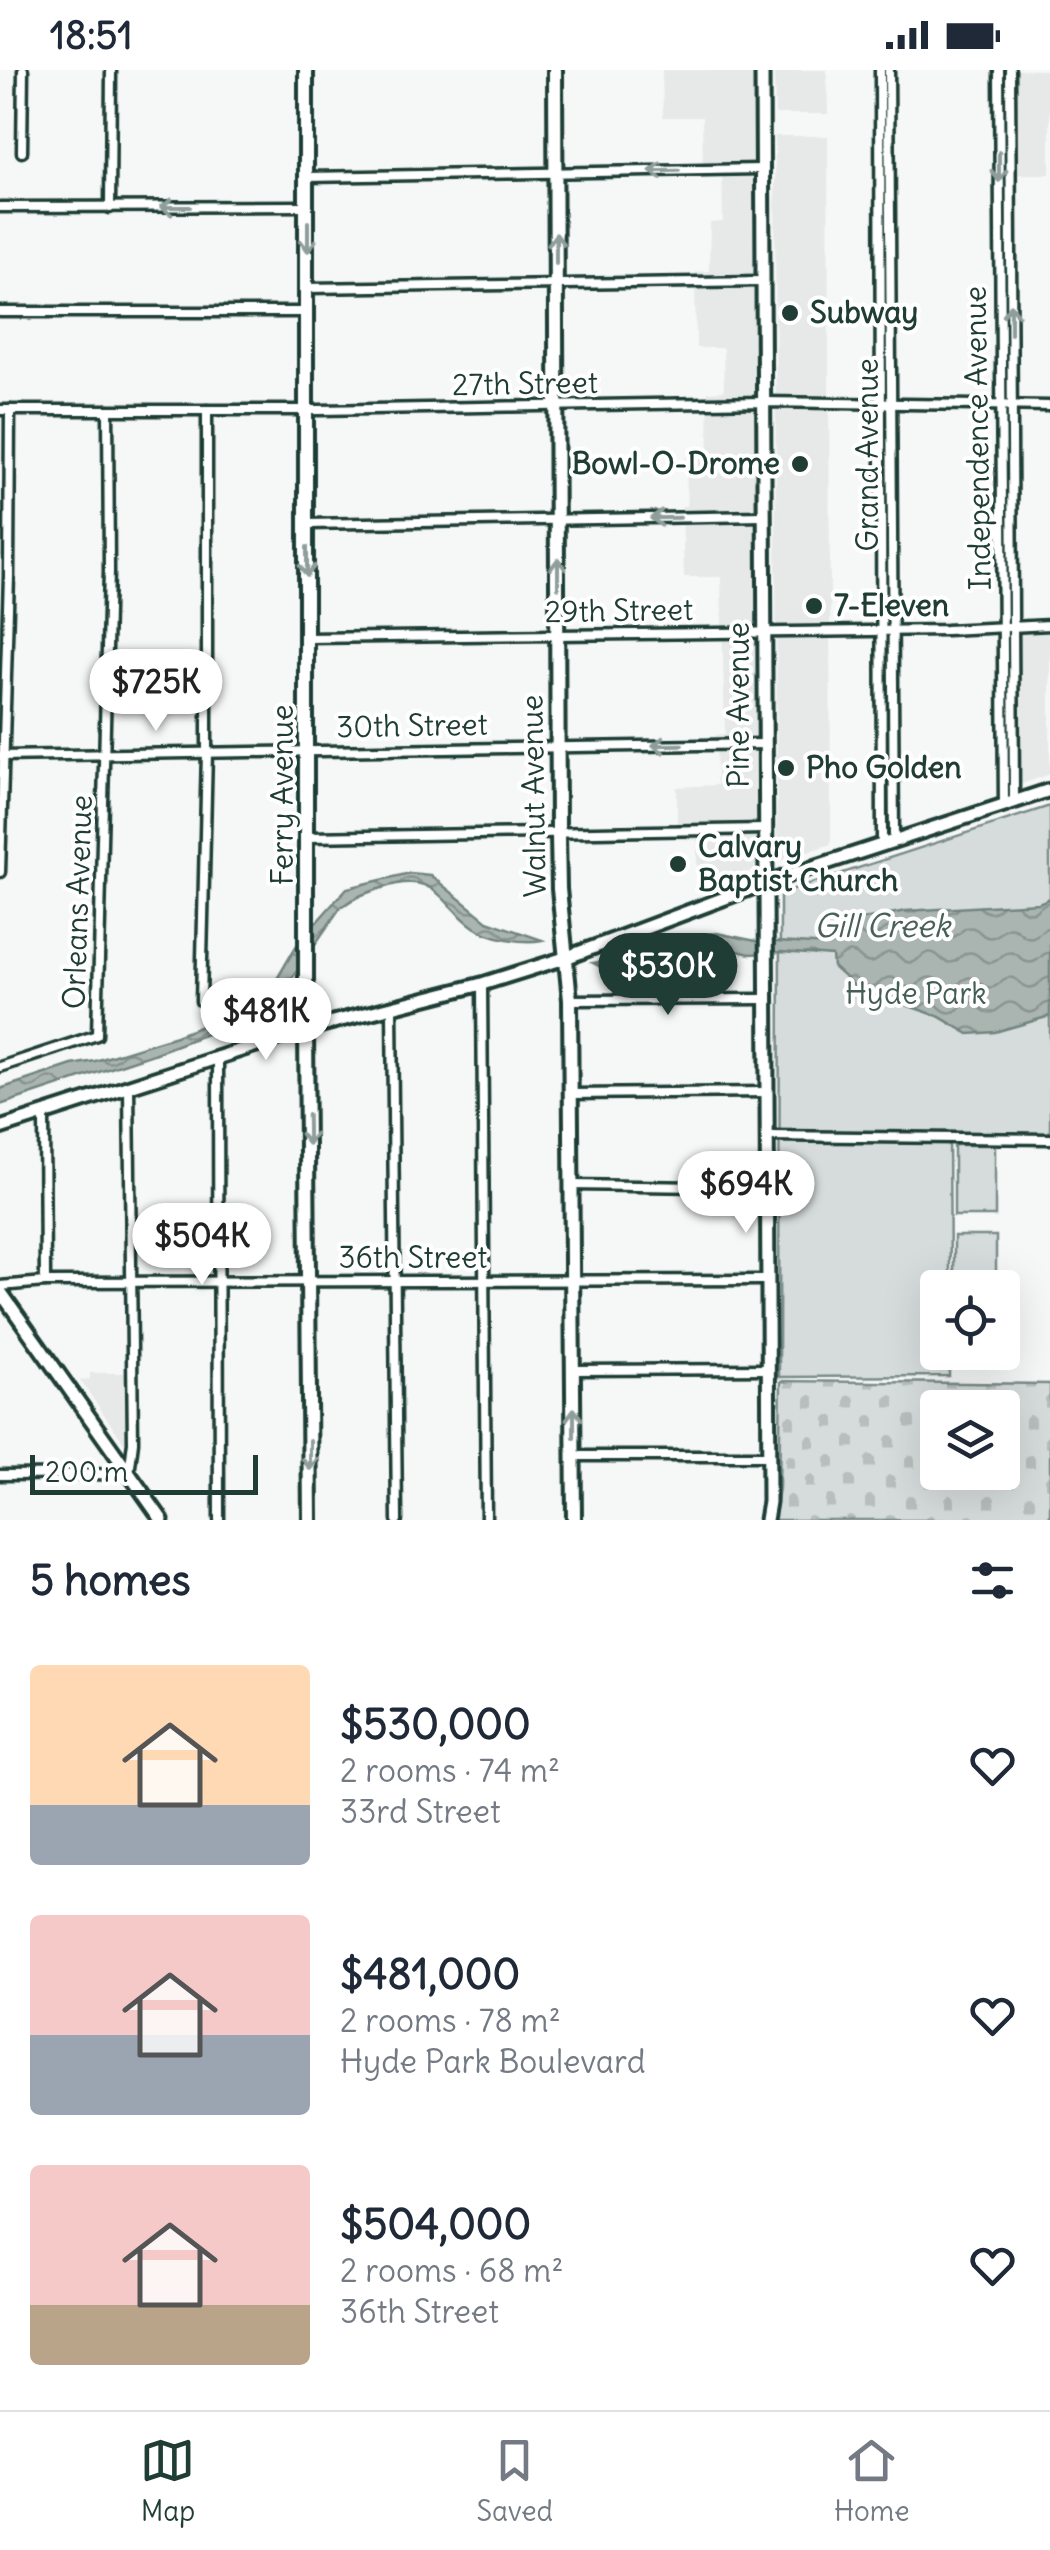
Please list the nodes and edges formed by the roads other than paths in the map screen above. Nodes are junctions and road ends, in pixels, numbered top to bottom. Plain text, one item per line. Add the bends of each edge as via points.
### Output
1 (23, 70) edge
2 (111, 70) edge
3 (306, 70) edge
4 (556, 70) edge
5 (762, 70) edge
6 (880, 70) edge
7 (889, 70) edge
8 (999, 70) edge
9 (1010, 70) edge
10 (22, 152) dead end
11 (761, 169) junction
12 (556, 174) junction
13 (308, 177) junction
14 (308, 206) junction
15 (0, 207) edge
16 (110, 208) junction
17 (762, 281) junction
18 (556, 285) junction
19 (308, 288) junction
20 (0, 312) edge
21 (308, 312) junction
22 (763, 402) junction
23 (885, 405) junction
24 (557, 406) junction
25 (1000, 406) junction
26 (1012, 406) junction
27 (1050, 406) edge
28 (5, 410) edge
29 (108, 410) junction
30 (207, 410) junction
31 (308, 410) junction
32 (763, 516) junction
33 (558, 520) junction
34 (308, 524) junction
35 (1050, 625) edge
36 (1007, 626) junction
37 (887, 629) junction
38 (764, 632) junction
39 (558, 634) junction
40 (308, 638) junction
41 (764, 744) junction
42 (558, 746) junction
43 (308, 750) junction
44 (206, 752) junction
45 (105, 754) junction
46 (2, 756) edge
47 (1050, 790) edge
48 (1009, 803) junction
49 (764, 830) junction
50 (558, 835) junction
51 (308, 837) junction
52 (888, 842) junction
53 (0, 872) edge
54 (765, 884) junction
55 (565, 958) junction
56 (482, 984) junction
57 (766, 998) junction
58 (570, 1000) junction
59 (200, 1001) dead end
60 (392, 1008) junction
61 (306, 1029) junction
62 (218, 1056) junction
63 (0, 1067) edge
64 (130, 1086) junction
65 (766, 1092) junction
66 (572, 1094) junction
67 (44, 1113) junction
68 (0, 1128) edge
69 (766, 1136) junction
70 (1050, 1139) edge
71 (572, 1184) junction
72 (766, 1188) junction
73 (396, 1280) junction
74 (484, 1280) junction
75 (573, 1280) junction
76 (767, 1280) junction
77 (221, 1281) junction
78 (310, 1281) junction
79 (44, 1282) junction
80 (131, 1283) junction
81 (0, 1288) edge
82 (768, 1369) junction
83 (574, 1370) junction
84 (574, 1456) junction
85 (768, 1456) junction
86 (129, 1474) junction
87 (0, 1475) edge
88 (162, 1520) edge
89 (219, 1520) edge
90 (310, 1520) edge
91 (397, 1520) edge
92 (486, 1520) edge
93 (574, 1520) edge
94 (766, 1520) edge

1 - 10 street
2 - 16 street
3 - 13 main road, Ferry Avenue
4 - 12 main road, Walnut Avenue
5 - 11 main road, Pine Avenue
6 - 23 street
7 - 23 street, Grand Avenue
8 -> 25 street, Independence Avenue
26 -> 9 street, Independence Avenue
11 -> 12 street
11 - 17 main road, Pine Avenue
12 - 13 street
18 -> 12 main road, Walnut Avenue
13 - 14 main road, Ferry Avenue
14 -> 16 street
14 -> 19 main road, Ferry Avenue
15 - 16 street
17 - 18 street
17 - 22 main road, Pine Avenue
18 - 19 street
18 - 24 main road, Walnut Avenue
19 - 21 main road, Ferry Avenue
20 - 21 street
21 - 31 main road, Ferry Avenue
22 - 23 street, 27th Street
22 - 24 street, 27th Street
22 - 32 main road, Pine Avenue
23 - 25 street, 27th Street
23 - 37 street, Grand Avenue
24 - 31 street, 27th Street
24 - 33 main road, Walnut Avenue
25 - 26 street, 27th Street
25 - 36 street, Independence Avenue
26 - 27 street, 27th Street
26 - 36 street, Independence Avenue
28 - 29 street, 27th Street
28 - 46 street
29 - 30 street, 27th Street
29 - 45 street, Orleans Avenue
30 - 31 street, 27th Street
30 - 44 street
31 - 34 main road, Ferry Avenue
32 -> 33 street
32 - 38 main road, Pine Avenue
33 - 34 street
39 -> 33 main road, Walnut Avenue
34 -> 40 main road, Ferry Avenue
35 - 36 street, 29th Street
36 - 37 street, 29th Street
36 - 48 street, Independence Avenue
37 - 38 street, 29th Street
37 - 52 street, Grand Avenue
38 - 39 street, 29th Street
38 - 41 main road, Pine Avenue
39 - 40 street, 29th Street
39 - 42 main road, Walnut Avenue
40 - 43 main road, Ferry Avenue
41 -> 42 street, 30th Street
41 - 49 main road, Pine Avenue
42 - 43 street, 30th Street
42 - 50 main road, Walnut Avenue
43 - 44 street, 30th Street
43 - 51 main road, Ferry Avenue
44 - 45 street, 30th Street
44 - 59 street
45 - 46 street, 30th Street
45 - 63 street, Orleans Avenue via 97,1035
46 - 53 street
47 - 48 main road
48 - 52 main road
49 - 50 street
49 - 54 main road, Pine Avenue
50 - 51 street
50 - 55 main road, Walnut Avenue
51 - 61 main road, Ferry Avenue
52 - 54 main road
54 - 55 main road
54 - 57 main road, Pine Avenue
55 - 56 main road
55 - 58 main road, Walnut Avenue
56 - 60 main road
56 - 74 street
57 - 58 street
57 - 65 main road, Pine Avenue
58 - 66 main road, Walnut Avenue
60 - 61 main road
60 - 73 street
61 - 62 main road
61 -> 78 main road, Ferry Avenue
62 - 64 main road
62 - 77 street
64 - 67 main road
64 - 80 street
65 - 66 street
65 - 69 main road, Pine Avenue
66 - 71 main road, Walnut Avenue
67 - 68 main road
67 - 79 street
69 - 70 street
69 - 72 main road, Pine Avenue
71 - 72 street
71 - 75 main road, Walnut Avenue
72 - 76 main road, Pine Avenue
73 - 74 street, 36th Street
73 - 78 street, 36th Street
73 - 91 street
74 - 75 street, 36th Street
74 - 92 street
75 - 76 street, 36th Street
75 - 83 main road, Walnut Avenue
76 - 82 main road, Pine Avenue
77 - 78 street, 36th Street
77 - 80 street, 36th Street
77 - 89 street
78 -> 90 main road, Ferry Avenue
79 - 80 street, 36th Street
79 - 81 street, 36th Street
80 - 86 street
81 - 86 main road
82 - 83 street
82 - 85 main road, Pine Avenue
84 -> 83 main road, Walnut Avenue
84 - 85 street
84 - 93 main road, Walnut Avenue
85 - 94 main road, Pine Avenue
86 - 87 street
86 - 88 main road

